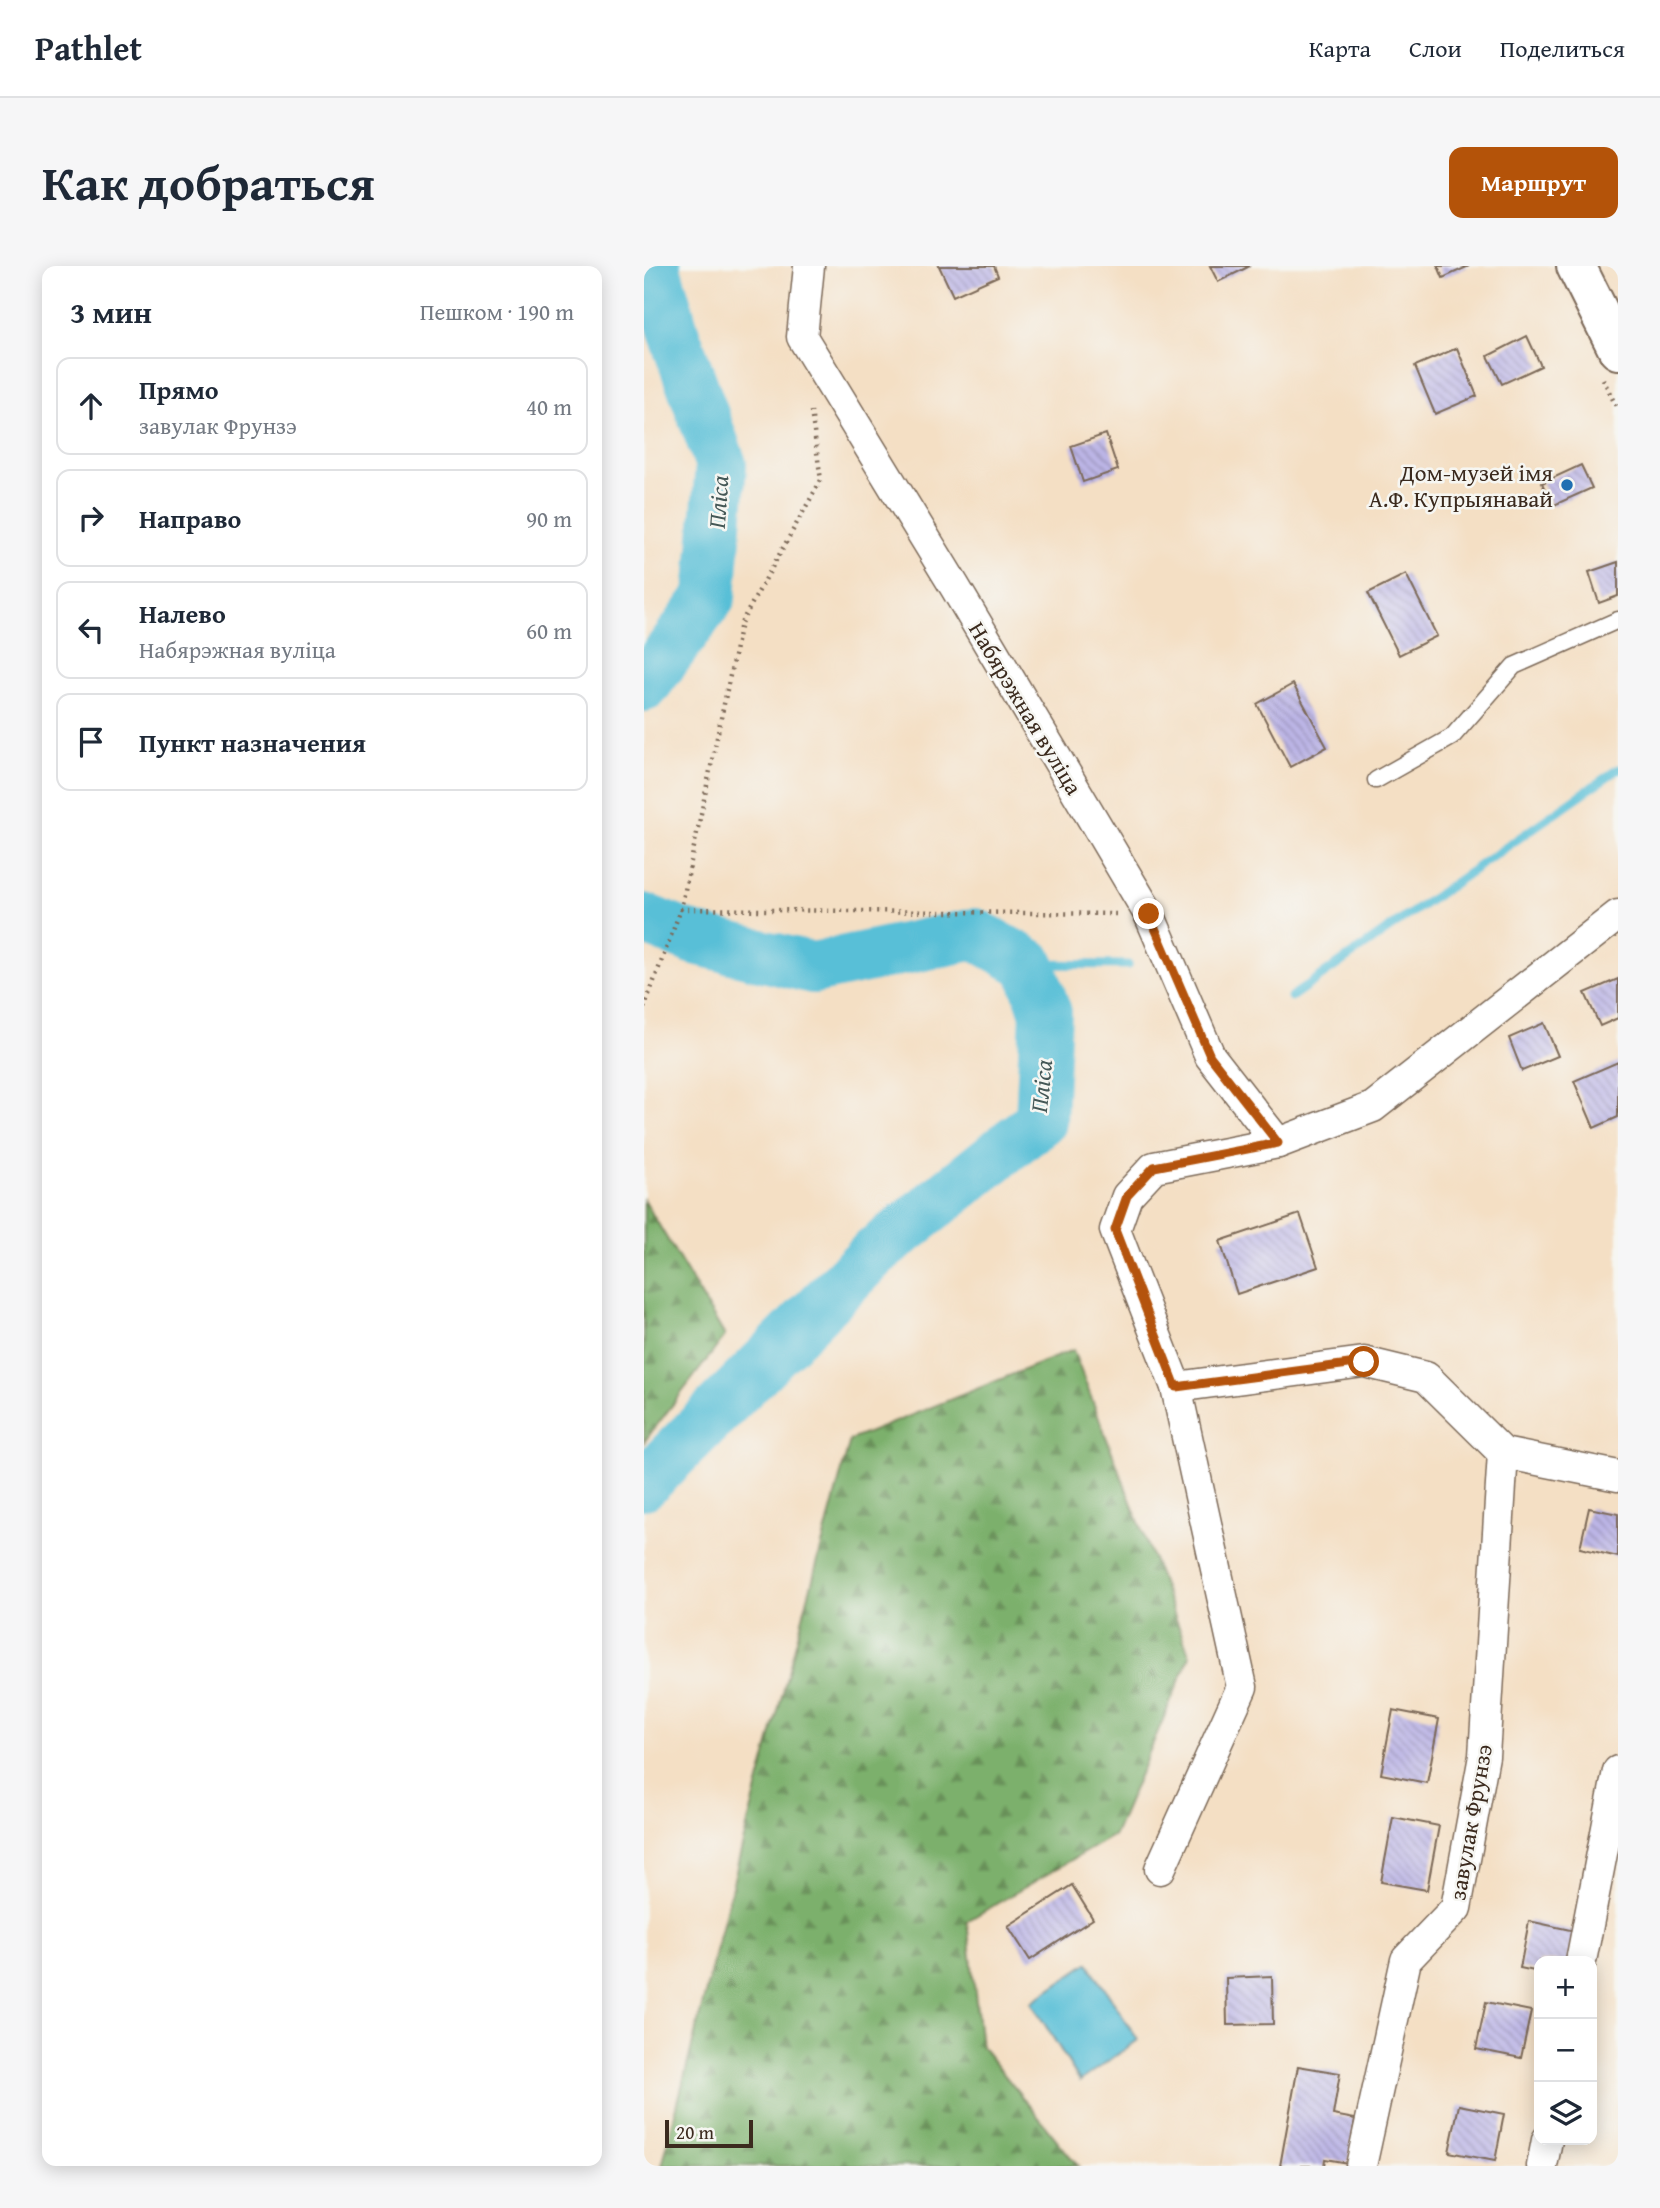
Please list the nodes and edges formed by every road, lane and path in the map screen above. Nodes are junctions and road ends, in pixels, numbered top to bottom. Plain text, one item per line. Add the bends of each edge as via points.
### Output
1 (809, 266) edge
2 (1576, 266) edge
3 (1618, 350) edge
4 (810, 402) dead end
5 (1618, 620) edge
6 (1376, 780) dead end
7 (681, 909) junction
8 (1149, 914) junction
9 (1618, 915) edge
10 (644, 1008) edge
11 (1278, 1143) junction
12 (1176, 1387) junction
13 (1503, 1453) junction
14 (1618, 1476) edge
15 (1618, 1771) edge
16 (1160, 1869) dead end
17 (1582, 1956) edge
18 (1546, 2145) edge
19 (1361, 2166) edge
20 (1542, 2166) edge

1 - 8 street, Набярэжная вуліца via 802,337
2 - 3 main road
4 - 7 path via 821,480 741,623
5 - 6 lane via 1514,666 1452,737
7 - 8 path
7 - 10 path
8 - 11 street, Набярэжная вуліца via 1210,1056
9 - 11 street via 1373,1107
11 - 12 street via 1154,1167 1127,1196 1115,1230
12 - 13 street via 1364,1362 1426,1377
12 - 16 street via 1242,1687
13 - 14 street
13 - 19 street, завулак Фрунзэ via 1484,1756 1456,1908 1405,1960
15 - 17 street
18 - 20 street

